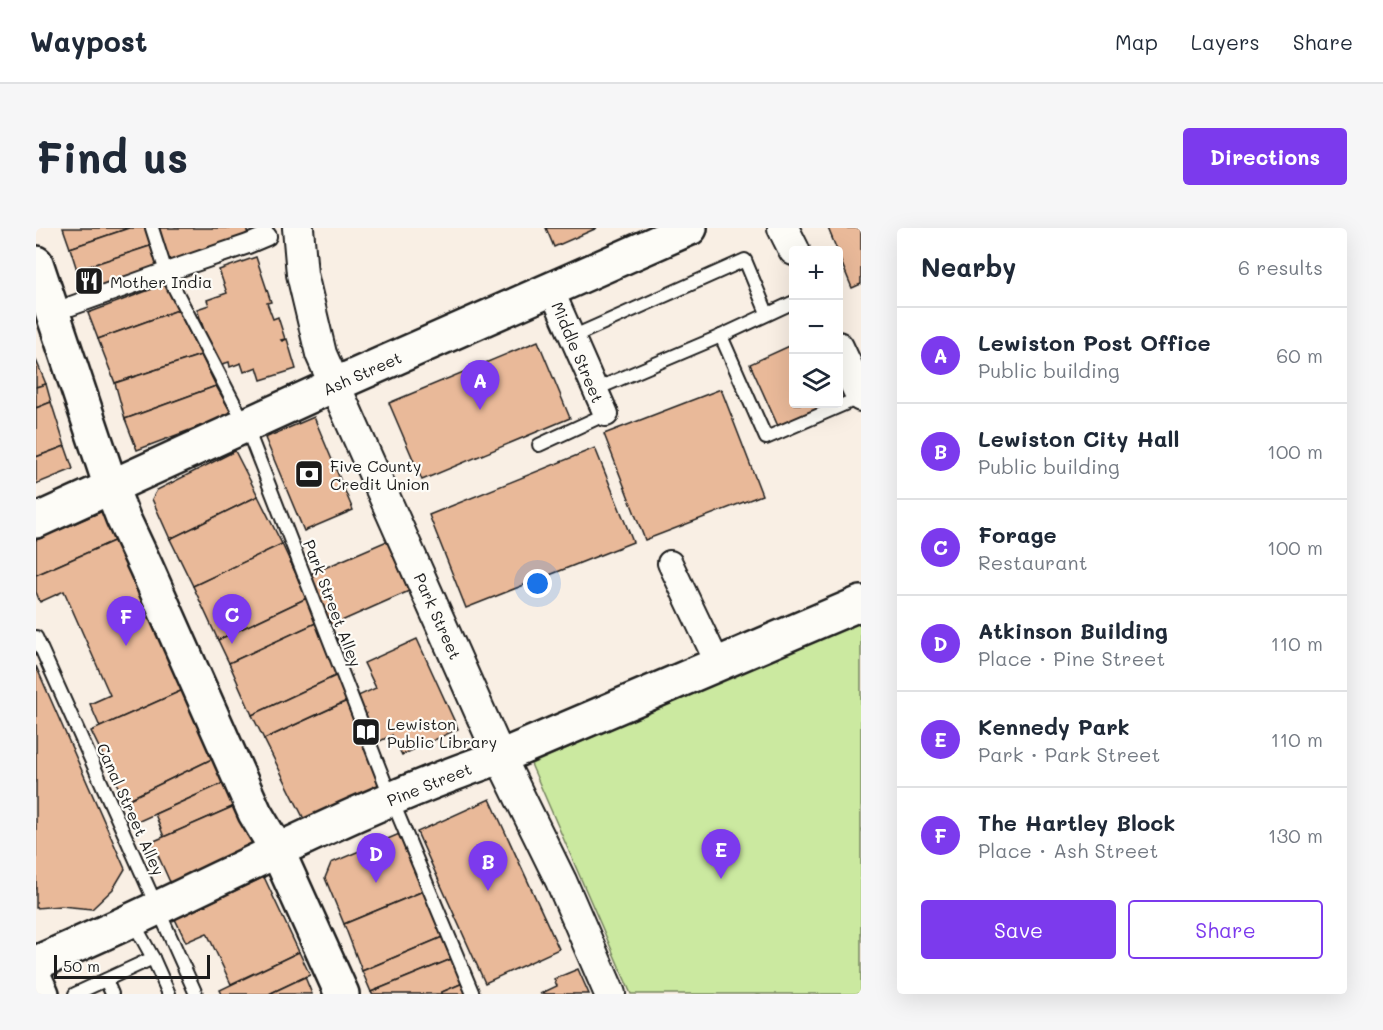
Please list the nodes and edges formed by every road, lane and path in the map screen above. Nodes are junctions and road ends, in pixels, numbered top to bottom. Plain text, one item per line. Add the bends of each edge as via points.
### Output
1 (152, 228) edge
2 (298, 228) edge
3 (690, 228) edge
4 (783, 228) edge
5 (267, 236) dead end
6 (792, 246) edge
7 (36, 263) edge
8 (166, 272) junction
9 (551, 289) junction
10 (789, 304) edge
11 (71, 306) dead end
12 (767, 313) junction
13 (721, 336) junction
14 (572, 337) junction
15 (841, 354) edge
16 (334, 385) junction
17 (594, 390) junction
18 (861, 396) edge
19 (606, 414) joint
20 (246, 426) junction
21 (539, 445) dead end
22 (111, 487) junction
23 (36, 521) edge
24 (670, 562) dead end
25 (861, 603) edge
26 (36, 637) edge
27 (718, 664) junction
28 (500, 757) junction
29 (391, 798) junction
30 (277, 850) junction
31 (145, 914) junction
32 (153, 958) junction
33 (36, 963) edge
34 (106, 980) junction
35 (36, 981) edge
36 (42, 994) edge
37 (75, 994) edge
38 (112, 994) edge
39 (169, 994) edge
40 (196, 994) edge
41 (342, 994) edge
42 (473, 994) edge
43 (610, 994) edge

1 - 8 lane, Park Street Alley
2 - 16 street, Park Street via 302,274 321,354
3 - 9 main road, Ash Street
4 - 6 street
5 - 8 street
7 - 22 main road
8 - 11 street
8 - 20 lane, Park Street Alley
9 - 14 street, Middle Street
9 - 16 main road, Ash Street
10 - 12 lane
12 - 13 lane
12 - 14 lane via 745,260
13 - 17 lane
13 - 18 lane via 766,438
14 - 17 street, Middle Street
15 - 18 street
16 - 20 main road, Ash Street
16 - 28 street, Park Street
17 - 19 street, Middle Street
19 - 21 lane
20 - 22 main road, Ash Street
20 - 29 lane, Park Street Alley
22 - 23 main road, Ash Street
22 - 30 main road via 255,813
24 - 27 street
25 - 27 main road, Pine Street
26 - 31 lane, Canal Street Alley
27 - 28 main road, Pine Street
28 - 29 main road, Pine Street
28 - 43 street, Park Street via 561,881
29 - 30 main road, Pine Street
29 - 42 lane, Park Street Alley
30 - 31 main road, Pine Street
30 - 41 main road
31 - 32 lane
31 - 33 main road, Pine Street
31 - 40 lane, Canal Street Alley
32 - 34 lane
32 - 39 lane
34 - 37 lane
34 - 38 lane
35 - 36 main road

